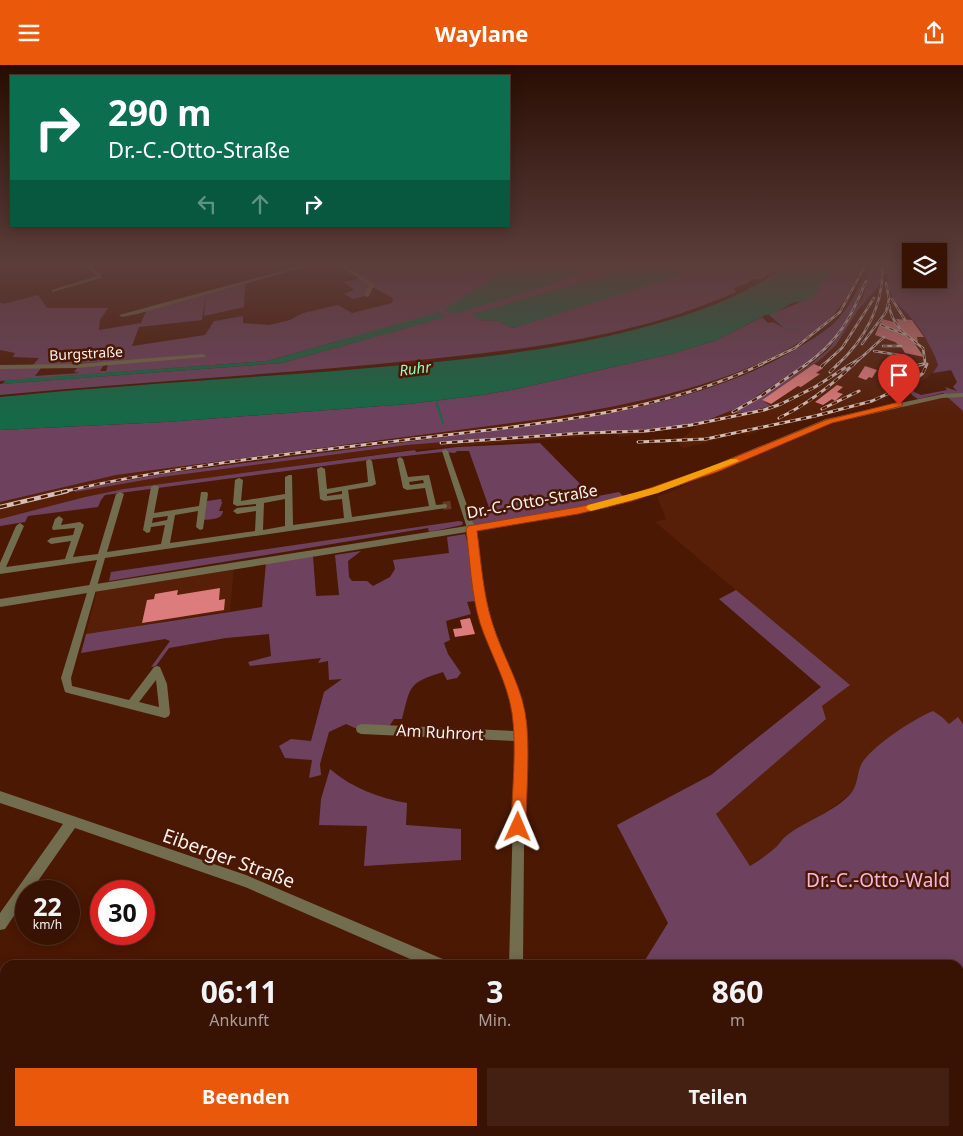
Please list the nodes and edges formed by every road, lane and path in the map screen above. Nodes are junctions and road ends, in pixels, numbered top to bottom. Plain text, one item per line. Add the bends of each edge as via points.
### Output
1 (204, 356) dead end
2 (0, 367) edge
3 (963, 395) edge
4 (445, 451) dead end
5 (400, 459) dead end
6 (369, 461) dead end
7 (321, 469) dead end
8 (289, 477) dead end
9 (239, 480) dead end
10 (406, 480) joint
11 (155, 487) dead end
12 (345, 492) junction
13 (120, 494) dead end
14 (204, 494) dead end
15 (289, 496) junction
16 (260, 504) junction
17 (443, 505) tunnel mouth
18 (434, 507) junction
19 (202, 508) junction
20 (237, 511) joint
21 (172, 513) junction
22 (149, 516) junction
23 (59, 519) dead end
24 (348, 519) junction
25 (170, 522) junction
26 (20, 527) dead end
27 (200, 527) dead end
28 (56, 528) junction
29 (289, 528) junction
30 (471, 529) junction
31 (259, 533) junction
32 (76, 537) junction
33 (165, 546) junction
34 (103, 555) junction
35 (68, 561) junction
36 (1, 571) edge
37 (92, 588) junction
38 (0, 603) edge
39 (132, 704) junction
40 (361, 729) dead end
41 (520, 736) junction
42 (0, 797) edge
43 (72, 822) junction
44 (0, 924) edge
45 (428, 960) edge
46 (516, 960) edge

1 - 2 street, Burgstraße via 94,365
3 - 30 street, Dr.-C.-Otto-Straße via 931,398 829,421 698,476 606,505
4 - 30 street via 458,503
5 - 10 street
6 - 12 street via 372,484
7 - 12 street via 324,499
8 - 15 street
9 - 20 street
10 - 18 street via 426,477
11 - 22 street
12 - 24 street
13 - 34 street
14 - 19 street
15 - 16 street
15 - 29 street
16 - 20 street
16 - 31 street
17 - 18 street
18 - 24 street
19 - 21 street
19 - 27 street
21 - 22 street
21 - 25 street
22 - 25 street via 150,527
23 - 28 street
24 - 29 street
25 - 33 street
26 - 36 street
28 - 32 street via 80,525
28 - 32 street via 51,541
29 - 31 street
30 - 37 street, Dr.-C.-Otto-Straße
30 - 41 street via 481,604 516,699
31 - 33 street
32 - 35 street
33 - 34 street
34 - 35 street
34 - 37 street
35 - 36 street
37 - 38 street, Dr.-C.-Otto-Straße
37 - 39 street via 68,666 68,689
39 - 39 street via 157,670 161,672 168,691 168,716
40 - 41 street, Am Ruhrort
41 - 46 street
42 - 43 street, Eiberger Straße
43 - 44 street
43 - 45 street, Eiberger Straße via 246,881

